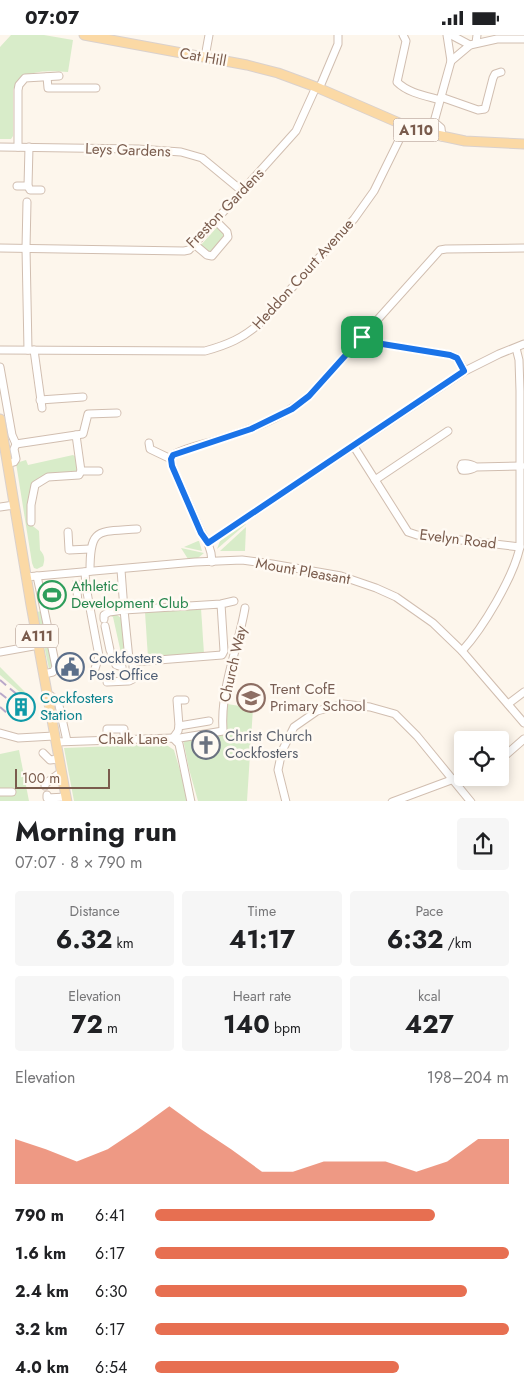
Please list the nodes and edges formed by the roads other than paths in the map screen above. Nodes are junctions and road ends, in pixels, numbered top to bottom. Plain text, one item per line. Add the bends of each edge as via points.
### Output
1 (84, 35) edge
2 (209, 35) edge
3 (338, 35) edge
4 (403, 35) edge
5 (449, 35) edge
6 (477, 35) edge
7 (114, 38) edge
8 (485, 38) edge
9 (524, 39) edge
10 (473, 44) junction
11 (205, 57) junction
12 (451, 61) junction
13 (501, 72) dead end
14 (59, 76) dead end
15 (47, 77) junction
16 (96, 88) dead end
17 (318, 88) junction
18 (440, 99) junction
19 (434, 122) junction
20 (406, 126) junction
21 (421, 131) junction
22 (442, 137) junction
23 (524, 144) edge
24 (0, 147) edge
25 (18, 147) junction
26 (29, 147) junction
27 (17, 186) dead end
28 (28, 186) junction
29 (41, 190) dead end
30 (242, 191) junction
31 (27, 202) dead end
32 (216, 221) junction
33 (194, 244) junction
34 (0, 248) edge
35 (26, 248) junction
36 (524, 248) edge
37 (362, 337) junction
38 (524, 344) edge
39 (516, 347) junction
40 (0, 349) edge
41 (31, 350) junction
42 (0, 367) edge
43 (464, 371) junction
44 (83, 397) dead end
45 (117, 413) dead end
46 (0, 419) edge
47 (448, 431) dead end
48 (76, 435) junction
49 (149, 443) dead end
50 (16, 444) junction
51 (352, 445) junction
52 (171, 459) junction
53 (7, 464) junction
54 (521, 466) junction
55 (476, 467) dead end
56 (81, 471) junction
57 (99, 471) dead end
58 (375, 480) junction
59 (14, 505) junction
60 (0, 507) edge
61 (31, 522) dead end
62 (136, 529) dead end
63 (68, 532) dead end
64 (208, 543) junction
65 (520, 547) junction
66 (90, 549) junction
67 (212, 562) junction
68 (121, 569) junction
69 (87, 572) junction
70 (37, 576) junction
71 (26, 577) junction
72 (77, 591) tunnel mouth
73 (234, 601) dead end
74 (78, 603) dead end
75 (221, 604) junction
76 (245, 608) dead end
77 (124, 610) junction
78 (39, 645) junction
79 (462, 651) junction
80 (0, 652) edge
81 (133, 662) junction
82 (122, 667) dead end
83 (94, 672) dead end
84 (44, 674) junction
85 (106, 682) dead end
86 (524, 692) edge
87 (48, 694) junction
88 (185, 700) dead end
89 (508, 704) junction
90 (209, 721) dead end
91 (524, 723) edge
92 (179, 726) junction
93 (4, 734) edge
94 (55, 739) junction
95 (175, 739) junction
96 (524, 739) edge
97 (67, 741) junction
98 (509, 752) edge
99 (44, 753) dead end
100 (59, 759) junction
101 (62, 774) junction
102 (453, 779) junction
103 (45, 786) dead end
104 (0, 792) edge
105 (12, 792) dead end
106 (47, 795) dead end
107 (67, 799) edge
108 (191, 801) edge
109 (286, 801) edge
110 (392, 801) edge
111 (471, 801) edge

1 - 7 main road, Cat Hill / A110
2 - 11 street
3 - 17 street via 338,44
4 - 18 street via 406,41 397,81 410,91
5 - 10 street
5 - 12 street
6 - 10 street
7 - 11 main road, Cat Hill / A110
8 - 9 street
8 - 10 street
10 - 12 street
11 - 17 main road, Cat Hill / A110 via 278,73
12 - 18 street
13 - 18 street via 493,77 484,109
14 - 15 street
15 - 16 street via 48,88
15 - 25 street via 25,78 19,85
17 - 20 main road, Cat Hill / A110
17 - 30 street, Freston Gardens via 296,131
18 - 19 street
19 - 21 street via 424,125
19 - 22 street via 441,128
20 - 21 main road, Cat Hill / A110
20 - 41 street, Heddon Court Avenue via 374,191 354,219 250,333 204,351
21 - 22 main road, Cat Hill / A110
22 - 23 main road, Cat Hill / A110
24 - 25 street, Leys Gardens
25 - 26 street, Leys Gardens
26 - 28 street
26 - 30 street, Leys Gardens via 138,149 193,154 211,163
27 - 28 street
28 - 29 street via 30,190
30 - 32 street, Freston Gardens
31 - 35 street
32 - 33 street, Freston Gardens
32 - 33 street via 228,237 212,256
33 - 35 street, Freston Gardens via 184,251
34 - 35 street, Freston Gardens
35 - 41 street
36 - 37 street via 440,250
37 - 43 street via 370,342 450,355 457,358
37 - 52 street via 309,396 292,409 251,429 177,453
38 - 39 street
39 - 43 street
39 - 54 street
40 - 41 street, Heddon Court Avenue
41 - 44 street via 41,404
42 - 50 street
43 - 51 street
45 - 48 street via 88,414 83,435
46 - 53 main road, A111
47 - 58 street
48 - 50 street
48 - 56 street
49 - 52 street via 150,449
50 - 53 street via 16,459
51 - 58 street, Evelyn Road
51 - 64 street
52 - 64 street
53 - 59 main road, A111
54 - 55 street
54 - 65 street
56 - 57 street
56 - 61 street via 79,475 48,477 35,485
58 - 65 street, Evelyn Road via 412,534
59 - 60 street
59 - 71 main road, A111
62 - 66 street via 103,532 95,538
63 - 66 street via 69,550
64 - 67 street
65 - 79 street via 496,603
66 - 69 street
67 - 68 street, Mount Pleasant
67 - 79 street, Mount Pleasant via 255,561 321,572 376,588 409,605
68 - 69 street, Mount Pleasant
68 - 77 street
69 - 70 street, Mount Pleasant via 75,576
69 - 83 street via 86,587 99,657
70 - 71 street, Mount Pleasant
70 - 84 street via 56,667 53,672
71 - 78 main road, A111
72 - 74 street
73 - 75 street
75 - 77 street
75 - 81 street via 222,655
76 - 95 street, Church Way via 229,672 222,714 224,731
77 - 81 street via 129,659
77 - 82 street via 104,615 110,652 116,665
78 - 80 street
78 - 84 main road, A111
79 - 89 street, Mount Pleasant
81 - 85 street via 133,679
84 - 87 main road, A111
86 - 89 street
87 - 94 main road, A111
87 - 97 street via 58,701
88 - 92 street via 177,700
89 - 91 street, Mount Pleasant
90 - 92 street
92 - 95 street
93 - 94 street, Chalk Lane
94 - 97 street, Chalk Lane
94 - 100 main road, A111
95 - 97 street, Chalk Lane
95 - 108 street, Chalk Lane via 179,744
96 - 98 street
99 - 100 street via 50,760
100 - 101 main road, A111
101 - 103 street
101 - 107 main road, A111
102 - 109 street via 395,714 343,704 317,711 294,727 282,751 278,770
102 - 110 street
102 - 111 street
104 - 105 street
106 - 107 street via 48,798

